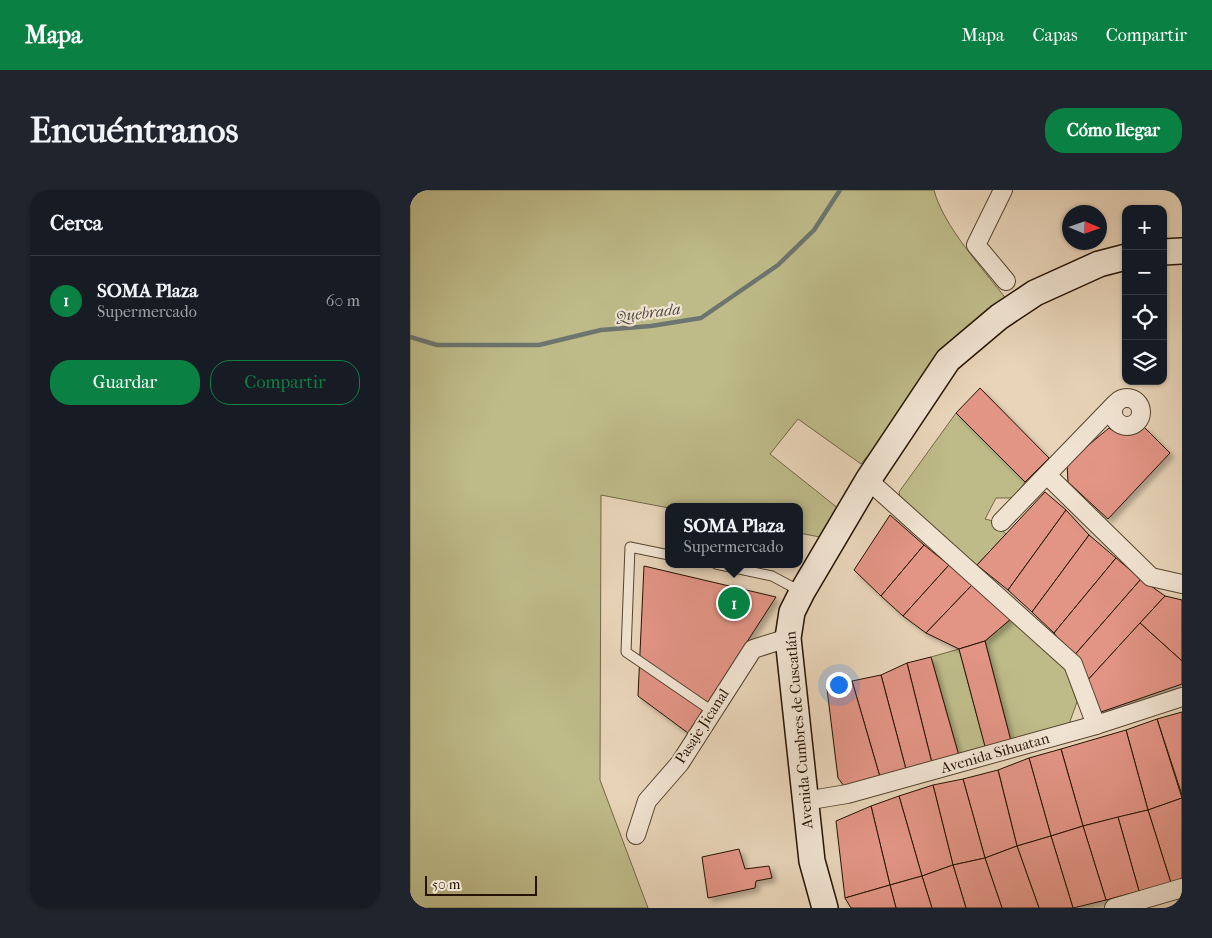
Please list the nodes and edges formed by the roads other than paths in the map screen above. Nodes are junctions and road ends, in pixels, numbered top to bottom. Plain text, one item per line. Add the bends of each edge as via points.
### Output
1 (1003, 190) edge
2 (1182, 251) edge
3 (1167, 252) edge
4 (1122, 258) edge
5 (1167, 264) edge
6 (1182, 264) edge
7 (1122, 270) edge
8 (1006, 281) dead end
9 (933, 380) junction
10 (1115, 404) dead end
11 (1047, 475) junction
12 (868, 480) junction
13 (1001, 522) dead end
14 (665, 554) edge
15 (735, 568) edge
16 (1182, 584) edge
17 (802, 592) junction
18 (788, 638) junction
19 (1182, 697) edge
20 (712, 711) junction
21 (1096, 725) junction
22 (805, 801) junction
23 (636, 836) dead end
24 (1182, 888) edge
25 (825, 908) edge
26 (1114, 908) edge

1 - 8 street via 976,245
2 - 3 main road
4 - 9 main road, Avenida Cumbres de Cuscatlán via 1098,264 1035,293 963,346
5 - 6 main road
7 - 9 main road via 1042,304 1006,328 956,369
9 - 12 main road, Avenida Cumbres de Cuscatlán
10 - 11 street
11 - 13 street
11 - 16 street via 1151,577
12 - 17 main road, Avenida Cumbres de Cuscatlán
12 - 21 street via 1073,664
14 - 20 lane via 630,547 626,652
15 - 17 lane via 772,576
17 - 18 main road, Avenida Cumbres de Cuscatlán via 792,612
18 - 20 street, Pasaje Jicanal via 753,649
18 - 22 main road, Avenida Cumbres de Cuscatlán
19 - 21 street, Avenida Sihuatan
20 - 23 street, Pasaje Jicanal via 680,763 647,801
21 - 22 street, Avenida Sihuatan via 847,794
22 - 25 main road, Avenida Cumbres de Cuscatlán via 814,874
24 - 26 street

